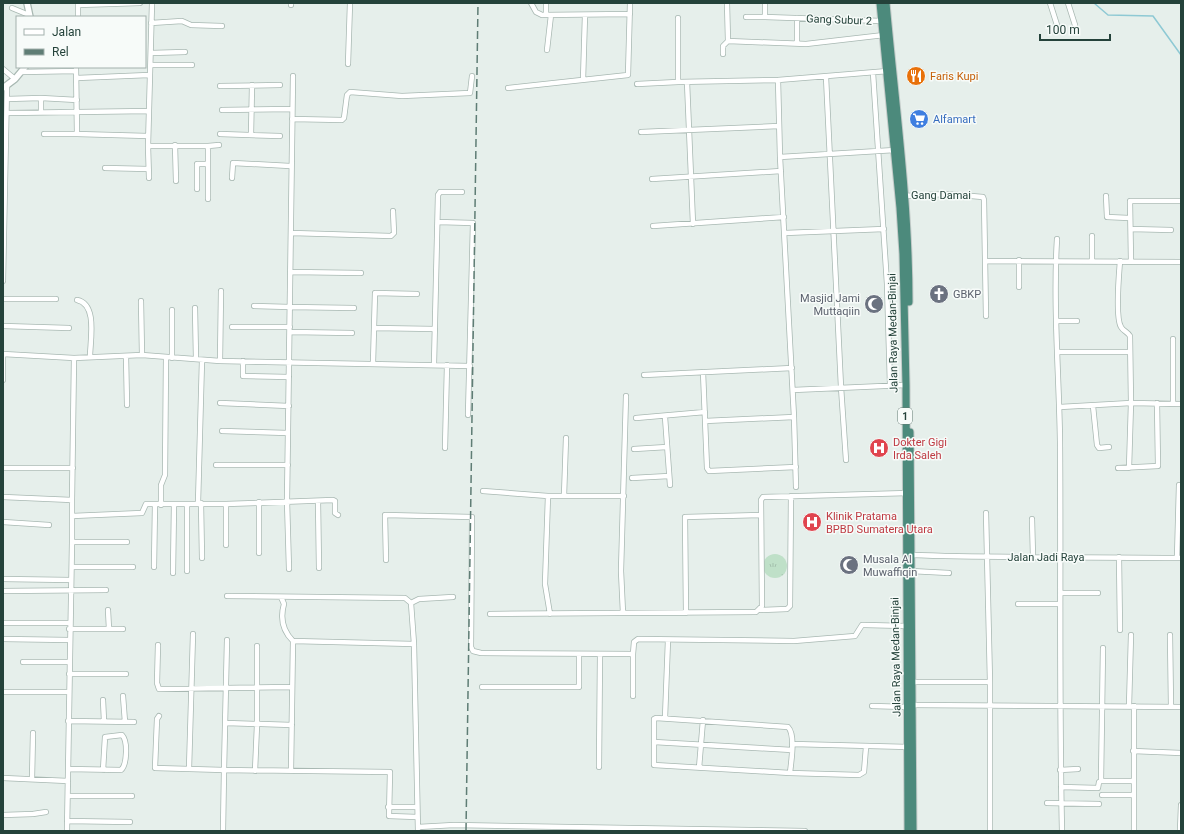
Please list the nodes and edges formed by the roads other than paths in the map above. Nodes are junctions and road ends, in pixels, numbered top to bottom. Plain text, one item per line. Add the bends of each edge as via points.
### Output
1 (27, 3) edge
2 (140, 3) edge
3 (152, 3) edge
4 (350, 3) edge
5 (531, 3) edge
6 (546, 3) edge
7 (630, 3) edge
8 (727, 3) edge
9 (765, 3) edge
10 (880, 3) edge
11 (886, 3) edge
12 (1050, 3) edge
13 (1068, 3) edge
14 (78, 4) edge
15 (12, 8) dead end
16 (548, 14) junction
17 (630, 14) junction
18 (585, 15) junction
19 (29, 16) edge
20 (78, 16) edge
21 (746, 17) dead end
22 (765, 17) junction
23 (678, 18) dead end
24 (797, 18) junction
25 (882, 21) junction
26 (151, 23) junction
27 (1057, 25) dead end
28 (1074, 25) dead end
29 (222, 26) dead end
30 (884, 35) junction
31 (728, 41) junction
32 (797, 43) junction
33 (547, 50) dead end
34 (186, 52) dead end
35 (151, 53) junction
36 (723, 54) dead end
37 (348, 64) dead end
38 (151, 65) junction
39 (192, 65) dead end
40 (3, 69) edge
41 (76, 69) edge
42 (24, 70) edge
43 (890, 71) junction
44 (873, 73) junction
45 (149, 75) junction
46 (293, 76) dead end
47 (472, 76) dead end
48 (826, 77) junction
49 (77, 78) junction
50 (15, 79) junction
51 (583, 80) junction
52 (778, 80) junction
53 (678, 82) junction
54 (687, 82) junction
55 (636, 84) dead end
56 (252, 85) junction
57 (280, 85) dead end
58 (220, 86) dead end
59 (5, 87) edge
60 (508, 88) dead end
61 (41, 98) junction
62 (7, 99) junction
63 (77, 100) junction
64 (292, 109) junction
65 (222, 110) dead end
66 (252, 110) junction
67 (149, 111) junction
68 (41, 112) junction
69 (7, 113) junction
70 (77, 113) junction
71 (292, 119) junction
72 (779, 126) junction
73 (688, 130) junction
74 (641, 132) dead end
75 (44, 134) dead end
76 (76, 134) junction
77 (220, 134) dead end
78 (251, 135) junction
79 (148, 136) junction
80 (280, 136) dead end
81 (175, 145) junction
82 (219, 145) dead end
83 (148, 146) junction
84 (208, 146) junction
85 (895, 150) junction
86 (4, 151) edge
87 (879, 152) junction
88 (831, 155) junction
89 (780, 157) junction
90 (208, 164) junction
91 (290, 166) junction
92 (105, 168) dead end
93 (148, 169) junction
94 (781, 171) junction
95 (691, 176) junction
96 (149, 178) dead end
97 (232, 178) dead end
98 (652, 179) dead end
99 (176, 181) dead end
100 (197, 189) dead end
101 (4, 190) edge
102 (462, 192) dead end
103 (902, 196) junction
104 (1106, 196) dead end
105 (208, 199) dead end
106 (1181, 201) edge
107 (4, 206) edge
108 (393, 211) dead end
109 (784, 217) junction
110 (1129, 218) junction
111 (4, 219) edge
112 (438, 222) junction
113 (693, 224) junction
114 (653, 226) dead end
115 (884, 228) junction
116 (833, 230) junction
117 (1131, 230) junction
118 (1171, 230) dead end
119 (292, 233) junction
120 (784, 233) junction
121 (1092, 236) dead end
122 (1056, 239) dead end
123 (4, 254) edge
124 (1019, 260) junction
125 (1056, 260) junction
126 (986, 261) junction
127 (1092, 261) junction
128 (1120, 261) junction
129 (1130, 261) junction
130 (1181, 262) edge
131 (3, 269) edge
132 (292, 272) junction
133 (361, 273) dead end
134 (3, 281) edge
135 (1019, 287) dead end
136 (221, 291) dead end
137 (417, 294) dead end
138 (3, 299) edge
139 (56, 300) dead end
140 (77, 300) dead end
141 (141, 301) dead end
142 (254, 306) dead end
143 (290, 307) junction
144 (195, 308) dead end
145 (354, 308) dead end
146 (172, 310) dead end
147 (986, 316) dead end
148 (1056, 321) junction
149 (1078, 321) dead end
150 (3, 326) edge
151 (232, 327) dead end
152 (69, 328) dead end
153 (374, 328) junction
154 (435, 329) junction
155 (290, 330) junction
156 (352, 333) dead end
157 (1172, 338) dead end
158 (1057, 352) junction
159 (1130, 352) junction
160 (142, 355) junction
161 (3, 356) edge
162 (126, 356) junction
163 (90, 357) junction
164 (74, 358) junction
165 (166, 358) junction
166 (172, 358) junction
167 (196, 359) junction
168 (202, 360) junction
169 (220, 361) junction
170 (242, 361) junction
171 (290, 362) junction
172 (374, 363) junction
173 (434, 364) junction
174 (447, 365) junction
175 (470, 366) junction
176 (792, 368) junction
177 (703, 372) junction
178 (644, 375) dead end
179 (289, 376) junction
180 (3, 380) edge
181 (890, 385) junction
182 (906, 385) junction
183 (841, 387) junction
184 (793, 390) junction
185 (626, 396) dead end
186 (1131, 403) junction
187 (1157, 403) junction
188 (220, 404) dead end
189 (1173, 404) junction
190 (1181, 404) edge
191 (127, 405) dead end
192 (289, 406) junction
193 (1093, 406) junction
194 (1060, 407) junction
195 (705, 412) junction
196 (468, 416) dead end
197 (665, 416) junction
198 (794, 416) junction
199 (636, 418) dead end
200 (705, 421) junction
201 (222, 432) dead end
202 (288, 433) junction
203 (566, 438) dead end
204 (1109, 447) dead end
205 (445, 448) dead end
206 (667, 448) junction
207 (634, 449) dead end
208 (846, 460) dead end
209 (216, 465) dead end
210 (288, 465) junction
211 (796, 467) junction
212 (3, 468) edge
213 (73, 468) junction
214 (1118, 468) dead end
215 (1129, 468) junction
216 (669, 476) junction
217 (632, 478) dead end
218 (670, 485) dead end
219 (1179, 485) dead end
220 (796, 487) dead end
221 (483, 491) dead end
222 (908, 493) junction
223 (548, 496) junction
224 (564, 496) junction
225 (624, 496) junction
226 (791, 496) junction
227 (3, 497) edge
228 (72, 500) junction
229 (318, 500) junction
230 (287, 501) junction
231 (258, 502) junction
232 (199, 503) junction
233 (155, 504) junction
234 (161, 504) junction
235 (174, 504) junction
236 (187, 504) junction
237 (226, 504) junction
238 (986, 513) dead end
239 (338, 515) dead end
240 (761, 515) junction
241 (72, 516) junction
242 (1032, 519) dead end
243 (3, 522) edge
244 (49, 525) dead end
245 (72, 542) junction
246 (127, 542) dead end
247 (226, 545) dead end
248 (259, 553) dead end
249 (911, 555) junction
250 (1032, 557) junction
251 (1119, 557) junction
252 (202, 558) dead end
253 (987, 558) junction
254 (1060, 558) junction
255 (1179, 558) edge
256 (386, 560) dead end
257 (72, 567) junction
258 (134, 567) dead end
259 (154, 567) dead end
260 (319, 568) dead end
261 (289, 570) dead end
262 (187, 571) dead end
263 (911, 571) junction
264 (173, 572) dead end
265 (949, 573) dead end
266 (3, 579) edge
267 (71, 580) junction
268 (106, 590) dead end
269 (3, 591) edge
270 (71, 591) junction
271 (1060, 593) junction
272 (1098, 593) dead end
273 (227, 596) dead end
274 (281, 597) junction
275 (290, 597) junction
276 (453, 597) dead end
277 (411, 603) junction
278 (284, 604) junction
279 (1018, 604) dead end
280 (1060, 604) junction
281 (108, 610) dead end
282 (760, 610) junction
283 (623, 613) junction
284 (686, 613) junction
285 (490, 614) dead end
286 (550, 614) junction
287 (3, 623) edge
288 (70, 623) junction
289 (906, 626) junction
290 (69, 629) junction
291 (109, 629) junction
292 (123, 629) dead end
293 (1120, 630) dead end
294 (193, 634) dead end
295 (1131, 635) dead end
296 (1170, 635) dead end
297 (3, 640) edge
298 (69, 640) junction
299 (226, 640) dead end
300 (668, 640) junction
301 (293, 641) junction
302 (414, 644) junction
303 (158, 645) dead end
304 (257, 646) dead end
305 (1103, 648) dead end
306 (579, 654) junction
307 (633, 654) junction
308 (600, 655) junction
309 (23, 662) dead end
310 (69, 662) junction
311 (69, 674) junction
312 (126, 674) dead end
313 (913, 682) junction
314 (990, 682) junction
315 (257, 687) junction
316 (292, 687) junction
317 (482, 687) dead end
318 (192, 688) junction
319 (227, 688) junction
320 (3, 692) edge
321 (68, 692) junction
322 (123, 696) dead end
323 (633, 696) dead end
324 (103, 700) dead end
325 (909, 705) junction
326 (872, 706) dead end
327 (990, 706) junction
328 (1060, 706) junction
329 (1102, 706) junction
330 (1131, 706) junction
331 (1171, 707) junction
332 (1181, 707) edge
333 (159, 716) dead end
334 (665, 718) junction
335 (703, 720) junction
336 (68, 721) junction
337 (104, 722) junction
338 (125, 722) junction
339 (134, 722) dead end
340 (226, 723) junction
341 (257, 724) junction
342 (292, 725) junction
343 (33, 733) dead end
344 (654, 742) junction
345 (792, 744) junction
346 (701, 745) junction
347 (866, 747) junction
348 (911, 747) junction
349 (792, 750) junction
350 (1133, 750) junction
351 (1181, 754) edge
352 (599, 766) dead end
353 (699, 768) junction
354 (68, 769) junction
355 (189, 769) junction
356 (1078, 769) dead end
357 (103, 770) junction
358 (224, 770) junction
359 (291, 770) junction
360 (1060, 770) junction
361 (255, 771) junction
362 (790, 773) junction
363 (3, 778) edge
364 (32, 779) junction
365 (68, 781) junction
366 (1101, 781) junction
367 (1134, 781) junction
368 (1061, 787) junction
369 (1102, 795) dead end
370 (1134, 795) junction
371 (68, 796) junction
372 (132, 796) dead end
373 (1048, 803) dead end
374 (1062, 804) junction
375 (1099, 804) dead end
376 (1181, 805) edge
377 (388, 807) junction
378 (417, 807) junction
379 (46, 812) dead end
380 (3, 815) edge
381 (417, 817) junction
382 (67, 822) junction
383 (130, 822) dead end
384 (418, 829) edge
385 (601, 830) edge
386 (67, 831) edge
387 (223, 831) edge
388 (804, 831) edge
389 (908, 831) edge
390 (914, 831) edge
391 (990, 831) edge
392 (1062, 831) edge
393 (1134, 831) edge
394 (1180, 831) edge

1 - 19 street
2 - 14 street
3 - 26 street
4 - 37 street
5 - 16 street via 536,12
6 - 16 street
7 - 17 street
8 - 31 street
9 - 22 street
10 - 25 highway, Jalan Raya Medan-Binjai / 1
11 - 43 highway, Jalan Raya Medan-Binjai / 1
12 - 27 street
13 - 28 street
14 - 20 street
15 - 19 street
16 - 18 street
16 - 33 street
17 - 18 street
17 - 51 street via 628,75
18 - 51 street
21 - 22 street, Gang Subur 2
22 - 24 street, Gang Subur 2
23 - 53 street
24 - 25 street, Gang Subur 2
24 - 32 street
25 - 30 highway, Jalan Raya Medan-Binjai / 1
26 - 29 street via 182,21 194,26
26 - 35 street
30 - 32 street
30 - 43 highway, Jalan Raya Medan-Binjai / 1
31 - 32 street
31 - 36 street via 724,44
34 - 35 street
35 - 38 street
38 - 39 street
38 - 45 street
40 - 50 street
41 - 42 street
41 - 49 street
42 - 50 street
43 - 44 street
43 - 85 highway, Jalan Raya Medan-Binjai / 1
43 - 103 highway, Jalan Raya Medan-Binjai / 1
44 - 48 street
44 - 87 street
45 - 49 street
45 - 67 street
46 - 64 street
47 - 71 street via 470,93 402,96 350,92 347,95 342,120
48 - 52 street
48 - 88 street
49 - 63 street
50 - 59 street
51 - 60 street
52 - 54 street
52 - 72 street
53 - 54 street
53 - 55 street
54 - 73 street
56 - 57 street
56 - 58 street
56 - 66 street
59 - 62 street
61 - 62 street
61 - 63 street
61 - 68 street
62 - 69 street
63 - 70 street
64 - 66 street
64 - 71 street
65 - 66 street
66 - 78 street
67 - 70 street
67 - 79 street
68 - 69 street
68 - 70 street
69 - 86 street
70 - 76 street
71 - 91 street
72 - 73 street
72 - 89 street
73 - 74 street
73 - 95 street
75 - 76 street
76 - 79 street
77 - 78 street
78 - 80 street
79 - 83 street
81 - 83 street
81 - 84 street
81 - 99 street
82 - 84 street
83 - 93 street
84 - 90 street
85 - 87 street
85 - 103 highway, Jalan Raya Medan-Binjai / 1
86 - 101 street
87 - 88 street
87 - 115 street
88 - 89 street
88 - 116 street
89 - 94 street
90 - 100 street via 197,164
90 - 105 street
91 - 97 street via 233,163
91 - 119 street
92 - 93 street
93 - 96 street
94 - 95 street
94 - 109 street
95 - 98 street
95 - 113 street
101 - 107 street
102 - 112 street via 439,193
103 - 126 street, Gang Damai via 948,194 977,195 983,198
103 - 182 highway, Jalan Raya Medan-Binjai / 1
103 - 222 highway, Jalan Raya Medan-Binjai / 1 via 909,256
104 - 110 street via 1107,217
106 - 110 street via 1132,200 1129,203
107 - 111 street
108 - 119 street via 394,233 391,236
109 - 113 street
109 - 120 street
110 - 117 street
111 - 123 street
112 - 154 street
112 - 175 street via 473,223
113 - 114 street
115 - 116 street
115 - 181 street
116 - 120 street
116 - 183 street
117 - 118 street
117 - 129 street
119 - 132 street
120 - 176 street
121 - 127 street
122 - 125 street
123 - 131 street
124 - 125 street
124 - 126 street
124 - 135 street
125 - 127 street
125 - 148 street
126 - 147 street
127 - 128 street
128 - 129 street
128 - 159 street via 1120,323 1121,328 1129,333
129 - 130 street
131 - 134 street
132 - 133 street
132 - 143 street
136 - 169 street
137 - 153 street via 375,293
138 - 139 street
140 - 163 street via 85,303 91,313
141 - 160 street
142 - 143 street
143 - 145 street
143 - 155 street
144 - 167 street
146 - 166 street
148 - 149 street
148 - 158 street
150 - 152 street
151 - 155 street
153 - 154 street
153 - 172 street
154 - 173 street
155 - 156 street
155 - 171 street
157 - 189 street
158 - 159 street
158 - 194 street
159 - 186 street
160 - 162 street
160 - 165 street
161 - 164 street
161 - 180 street
162 - 163 street
162 - 191 street
163 - 164 street
164 - 213 street
165 - 166 street
165 - 234 street via 166,475 162,486
166 - 167 street
167 - 168 street
168 - 169 street
168 - 232 street
169 - 170 street
170 - 171 street
170 - 179 street via 243,376
171 - 172 street
171 - 179 street
172 - 173 street
173 - 174 street
174 - 175 street
174 - 205 street
175 - 196 street
176 - 177 street
176 - 184 street
177 - 178 street
177 - 195 street
179 - 192 street
181 - 182 street
181 - 183 street
182 - 222 highway, Jalan Raya Medan-Binjai / 1
183 - 184 street
183 - 208 street
184 - 198 street
185 - 225 street
186 - 187 street
186 - 193 street
186 - 215 street
187 - 189 street
187 - 215 street via 1158,466
188 - 192 street
189 - 190 street
192 - 202 street
193 - 194 street
193 - 204 street via 1096,445 1100,448
194 - 254 street
195 - 197 street
195 - 200 street
197 - 199 street
197 - 206 street
198 - 200 street
198 - 211 street
200 - 211 street via 708,471
201 - 202 street
202 - 210 street
203 - 224 street
206 - 207 street
206 - 216 street
209 - 210 street
210 - 230 street
211 - 220 street
212 - 213 street
213 - 228 street
214 - 215 street
216 - 217 street
216 - 218 street
219 - 255 street
221 - 223 street
222 - 226 street
222 - 249 highway, Jalan Raya Medan-Binjai / 1
222 - 289 highway, Jalan Raya Medan-Binjai / 1
223 - 224 street
223 - 286 street via 545,584
224 - 225 street
225 - 283 street via 621,571
226 - 240 street via 763,497
226 - 282 street via 790,606 787,609
227 - 228 street
228 - 241 street
229 - 230 street
229 - 239 street via 333,500 335,513
229 - 260 street
230 - 231 street
230 - 261 street
231 - 237 street
231 - 248 street
232 - 236 street
232 - 237 street
232 - 252 street
233 - 234 street
233 - 241 street via 145,505 142,513
233 - 259 street
234 - 235 street
235 - 236 street
235 - 264 street
236 - 262 street
237 - 247 street
238 - 253 street
240 - 282 street
240 - 284 street via 686,517
241 - 245 street
242 - 250 street
243 - 244 street
245 - 246 street
245 - 257 street
249 - 253 street, Jalan Jadi Raya
249 - 263 highway, Jalan Raya Medan-Binjai / 1
250 - 253 street, Jalan Jadi Raya
250 - 254 street, Jalan Jadi Raya
251 - 254 street, Jalan Jadi Raya
251 - 255 street, Jalan Jadi Raya
251 - 293 street
253 - 314 street
254 - 271 street
256 - 306 street via 385,515 470,516 472,649 493,654
257 - 258 street
257 - 267 street
263 - 265 street
263 - 313 highway, Jalan Raya Medan-Binjai / 1
266 - 267 street
267 - 270 street
268 - 270 street
269 - 270 street
270 - 288 street
271 - 272 street
271 - 280 street
273 - 274 street
274 - 275 street
274 - 278 street
275 - 277 street via 405,598
275 - 278 street
276 - 277 street via 419,599
277 - 302 street
278 - 301 street via 284,626 286,634
279 - 280 street
280 - 328 street
281 - 291 street
282 - 284 street
283 - 284 street
283 - 286 street
285 - 286 street
287 - 288 street
288 - 290 street
289 - 300 street via 865,624 856,636 794,641
289 - 325 highway, Jalan Raya Medan-Binjai / 1
290 - 291 street
290 - 298 street
291 - 292 street
294 - 318 street
295 - 330 street
296 - 331 street
297 - 298 street
298 - 310 street
299 - 319 street
300 - 307 street via 638,639 634,642
300 - 334 street
301 - 302 street
301 - 316 street
302 - 378 street
303 - 318 street via 159,689
304 - 315 street
305 - 329 street
306 - 308 street
306 - 317 street via 579,687
307 - 308 street
307 - 323 street
308 - 352 street
309 - 310 street
310 - 311 street
311 - 312 street
311 - 321 street
313 - 314 street
313 - 325 highway, Jalan Raya Medan-Binjai / 1
314 - 327 street
315 - 316 street
315 - 319 street
315 - 341 street
316 - 342 street
318 - 319 street
318 - 355 street
319 - 340 street
320 - 321 street
321 - 336 street
322 - 338 street
324 - 337 street
325 - 326 street
325 - 327 street
325 - 348 highway, Jalan Raya Medan-Binjai / 1
327 - 328 street
327 - 391 street
328 - 329 street
328 - 360 street
329 - 330 street
329 - 366 street
330 - 331 street
330 - 350 street
331 - 332 street
333 - 355 street via 155,768
334 - 335 street
334 - 344 street via 654,719
335 - 345 street via 788,727 791,730
335 - 346 street
336 - 337 street
336 - 354 street
337 - 338 street
338 - 339 street
340 - 341 street
340 - 358 street
341 - 342 street
341 - 361 street
342 - 359 street
343 - 364 street
344 - 346 street
344 - 353 street via 654,765
345 - 347 street
345 - 349 street
346 - 349 street
346 - 353 street
347 - 348 street
347 - 362 street via 862,774
348 - 389 highway, Jalan Raya Medan-Binjai / 1
348 - 390 highway, Jalan Raya Medan-Binjai / 1
349 - 362 street
350 - 351 street
350 - 367 street
353 - 362 street
354 - 357 street
354 - 365 street
355 - 358 street
356 - 360 street
357 - 357 street via 124,768 126,739 122,735 105,737
358 - 361 street
358 - 387 street
359 - 361 street
359 - 377 street via 390,772
360 - 368 street
363 - 364 street
364 - 365 street
365 - 371 street
366 - 367 street
366 - 368 street via 1098,788
367 - 370 street
368 - 374 street
369 - 370 street
370 - 393 street
371 - 372 street
371 - 382 street
373 - 374 street
374 - 375 street
374 - 392 street
376 - 394 street
377 - 378 street
377 - 381 street via 390,817
378 - 381 street
379 - 380 street
381 - 384 street
382 - 383 street
382 - 386 street
384 - 385 street via 454,825
385 - 388 street

